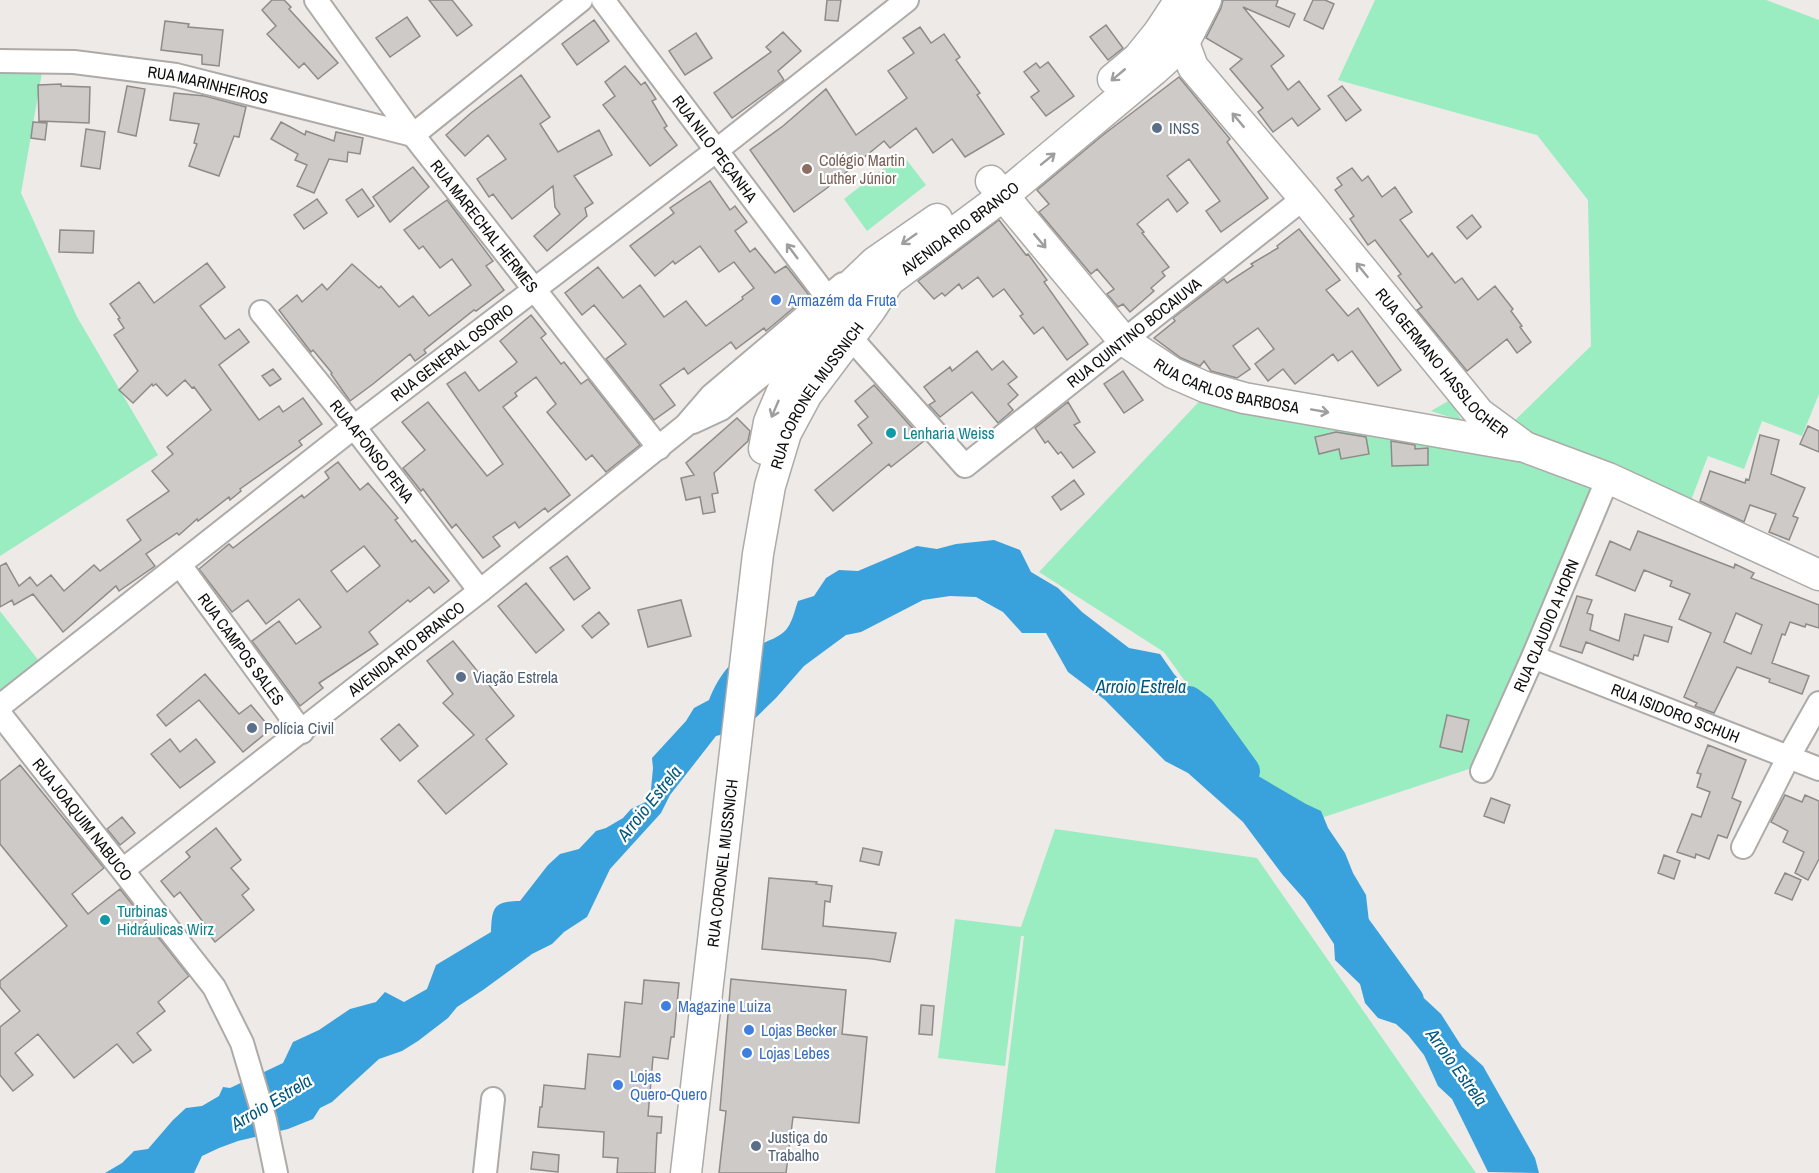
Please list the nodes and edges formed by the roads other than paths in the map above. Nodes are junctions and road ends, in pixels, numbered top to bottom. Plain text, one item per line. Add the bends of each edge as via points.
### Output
1 (316, 0) edge
2 (581, 0) edge
3 (603, 0) edge
4 (907, 0) edge
5 (1179, 0) edge
6 (1206, 0) edge
7 (1171, 38) junction
8 (0, 61) edge
9 (412, 135) junction
10 (717, 150) junction
11 (996, 188) junction
12 (1304, 198) junction
13 (882, 272) junction
14 (534, 288) junction
15 (826, 310) junction
16 (261, 312) dead end
17 (849, 337) junction
18 (1123, 340) junction
19 (1479, 413) junction
20 (354, 427) junction
21 (1446, 434) junction
22 (1525, 447) junction
23 (659, 448) junction
24 (1608, 478) junction
25 (758, 556) junction
26 (180, 565) junction
27 (1818, 571) edge
28 (480, 591) junction
29 (1533, 657) junction
30 (1819, 703) edge
31 (0, 706) edge
32 (0, 714) edge
33 (302, 732) junction
34 (1789, 756) junction
35 (1819, 769) edge
36 (1482, 771) dead end
37 (1743, 847) dead end
38 (124, 869) junction
39 (493, 1099) dead end
40 (276, 1171) edge
41 (485, 1173) edge
42 (686, 1173) edge

1 - 9 street, RUA MARECHAL HERMES
2 - 9 street
3 - 10 street, RUA NILO PEÇANHA
4 - 10 street, RUA GENERAL OSORIO
5 - 7 main road, AVENIDA RIO BRANCO
6 - 7 main road, AVENIDA RIO BRANCO
7 - 11 main road, AVENIDA RIO BRANCO via 1080,134
12 -> 7 main road, RUA GERMANO HASSLOCHER
8 - 9 street, RUA MARINHEIROS via 74,62 176,75
9 - 14 street, RUA MARECHAL HERMES
10 - 14 street, RUA GENERAL OSORIO
15 -> 10 street, RUA NILO PEÇANHA
11 - 13 main road, AVENIDA RIO BRANCO via 943,216
11 -> 18 main road, RUA CARLOS BARBOSA
12 - 18 street, RUA QUINTINO BOCAIUVA
19 -> 12 main road, RUA GERMANO HASSLOCHER
13 - 15 main road, RUA CORONEL MUSSNICH via 851,285
13 - 17 main road, RUA CORONEL MUSSNICH
14 - 20 street, RUA GENERAL OSORIO
14 - 23 street, RUA MARECHAL HERMES
15 - 23 street, AVENIDA RIO BRANCO via 784,358 722,408 687,425
15 -> 25 main road, RUA CORONEL MUSSNICH via 789,375 769,423 758,482
16 - 20 street, RUA AFONSO PENA
17 - 18 street, RUA QUINTINO BOCAIUVA via 965,465
17 - 25 main road, RUA CORONEL MUSSNICH via 807,394 786,433 770,486
18 -> 21 main road, RUA CARLOS BARBOSA via 1173,373 1205,387 1244,398
19 - 21 main road via 1463,429
19 - 22 main road, RUA GERMANO HASSLOCHER
20 - 26 street, RUA GENERAL OSORIO
20 - 28 street, RUA AFONSO PENA
21 - 22 main road, RUA CARLOS BARBOSA
22 - 24 main road, RUA GERMANO HASSLOCHER
23 - 28 street, AVENIDA RIO BRANCO
24 - 27 main road, RUA GERMANO HASSLOCHER
24 - 29 street, RUA CLAUDIO A HORN
25 - 42 main road, RUA CORONEL MUSSNICH
26 - 31 street, RUA GENERAL OSORIO
26 - 33 street, RUA CAMPOS SALES
28 - 33 street, AVENIDA RIO BRANCO
29 - 34 street, RUA ISIDORO SCHUH
29 - 36 street, RUA CLAUDIO A HORN
30 - 34 street
32 - 38 street, RUA JOAQUIM NABUCO
33 - 38 street, AVENIDA RIO BRANCO
34 - 35 street, RUA ISIDORO SCHUH
34 - 37 street
38 - 40 street, RUA JOAQUIM NABUCO via 214,987 242,1043
39 - 41 street

